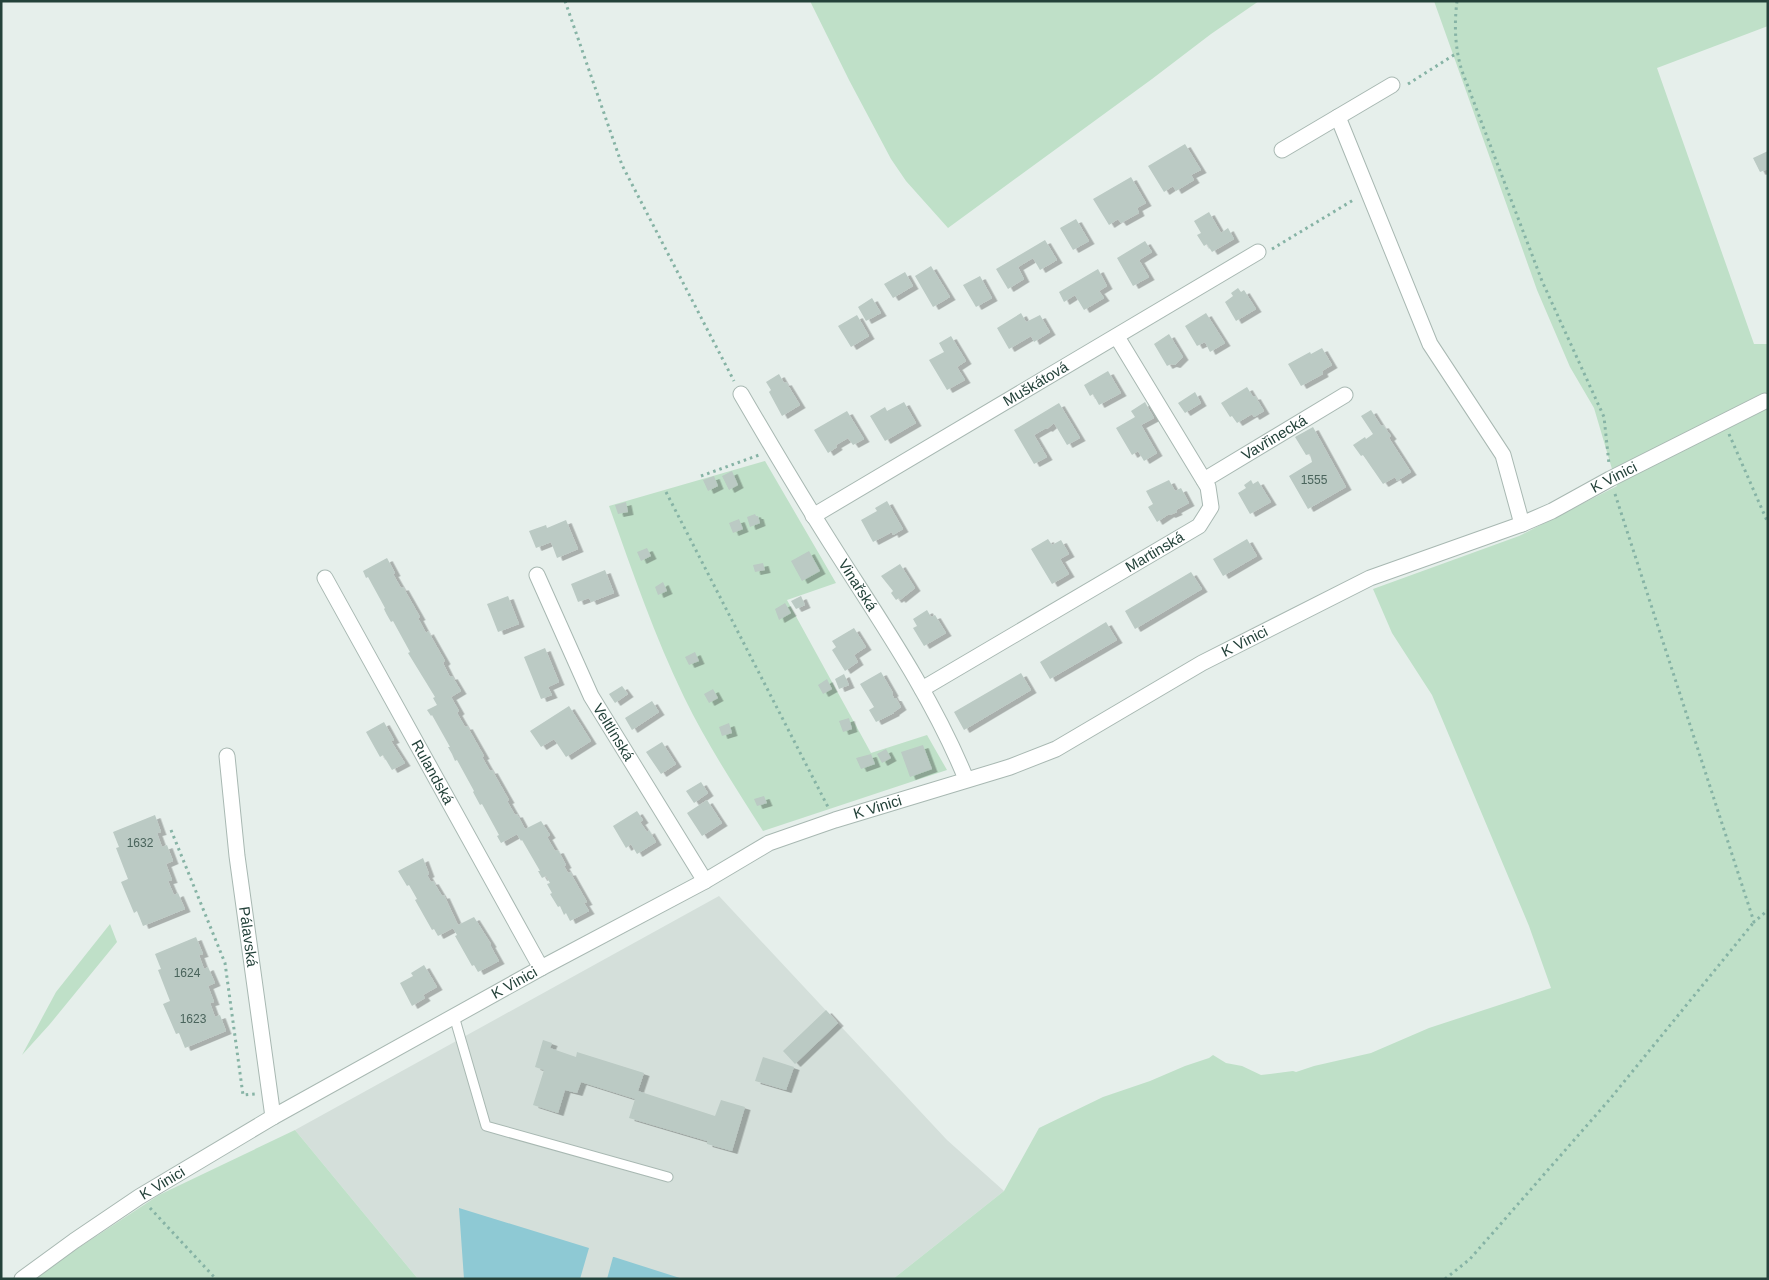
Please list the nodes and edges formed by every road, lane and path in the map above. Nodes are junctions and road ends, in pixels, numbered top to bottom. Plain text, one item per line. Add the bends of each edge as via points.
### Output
1 (565, 1) edge
2 (1457, 54) dead end
3 (1392, 85) joint
4 (1338, 117) junction
5 (1282, 150) dead end
6 (1368, 191) junction
7 (1263, 252) joint
8 (1117, 336) junction
9 (741, 394) joint
10 (1346, 395) dead end
11 (1765, 401) dead end
12 (1724, 421) junction
13 (774, 450) junction
14 (701, 476) dead end
15 (1204, 480) junction
16 (666, 492) dead end
17 (813, 516) junction
18 (1768, 523) edge
19 (1522, 524) junction
20 (537, 575) dead end
21 (325, 578) dead end
22 (922, 689) junction
23 (226, 756) dead end
24 (966, 779) junction
25 (834, 820) junction
26 (172, 830) dead end
27 (706, 881) junction
28 (1754, 922) dead end
29 (541, 968) junction
30 (454, 1016) junction
31 (256, 1094) dead end
32 (273, 1117) junction
33 (668, 1177) dead end
34 (140, 1197) junction
35 (22, 1279) edge
36 (216, 1279) edge
37 (1445, 1279) edge

1 - 9 path via 622,165
2 - 3 path via 1396,91
3 - 4 street
4 - 5 street
4 - 6 street
6 - 7 path
6 - 19 street via 1430,344 1503,455
7 - 8 street, Muškátová
8 - 15 street, Martinská
8 - 17 street, Muškátová
9 - 13 street, Vinařská
10 - 15 street, Vavřinecká
11 - 12 street, K Vinici
12 - 18 path
12 - 19 street, K Vinici
13 - 14 path
13 - 17 street, Vinařská
15 - 22 street, Martinská via 1211,507 1199,526
16 - 25 path
17 - 22 street, Vinařská
19 - 24 street, K Vinici via 1370,578 1202,663 1056,749 1010,767
20 - 27 street, Veltlínská via 591,696
21 - 29 street, Rulandská
22 - 24 street, Vinařská
23 - 32 street, Pálavská
24 - 25 street, K Vinici
25 - 27 street, K Vinici via 770,843
26 - 31 path via 225,963 242,1096
27 - 29 street, K Vinici
28 - 37 path via 1604,1106 1470,1259
29 - 30 street, K Vinici
30 - 32 street, K Vinici
30 - 33 lane via 486,1126
32 - 34 street, K Vinici
34 - 35 street, K Vinici
34 - 36 path

